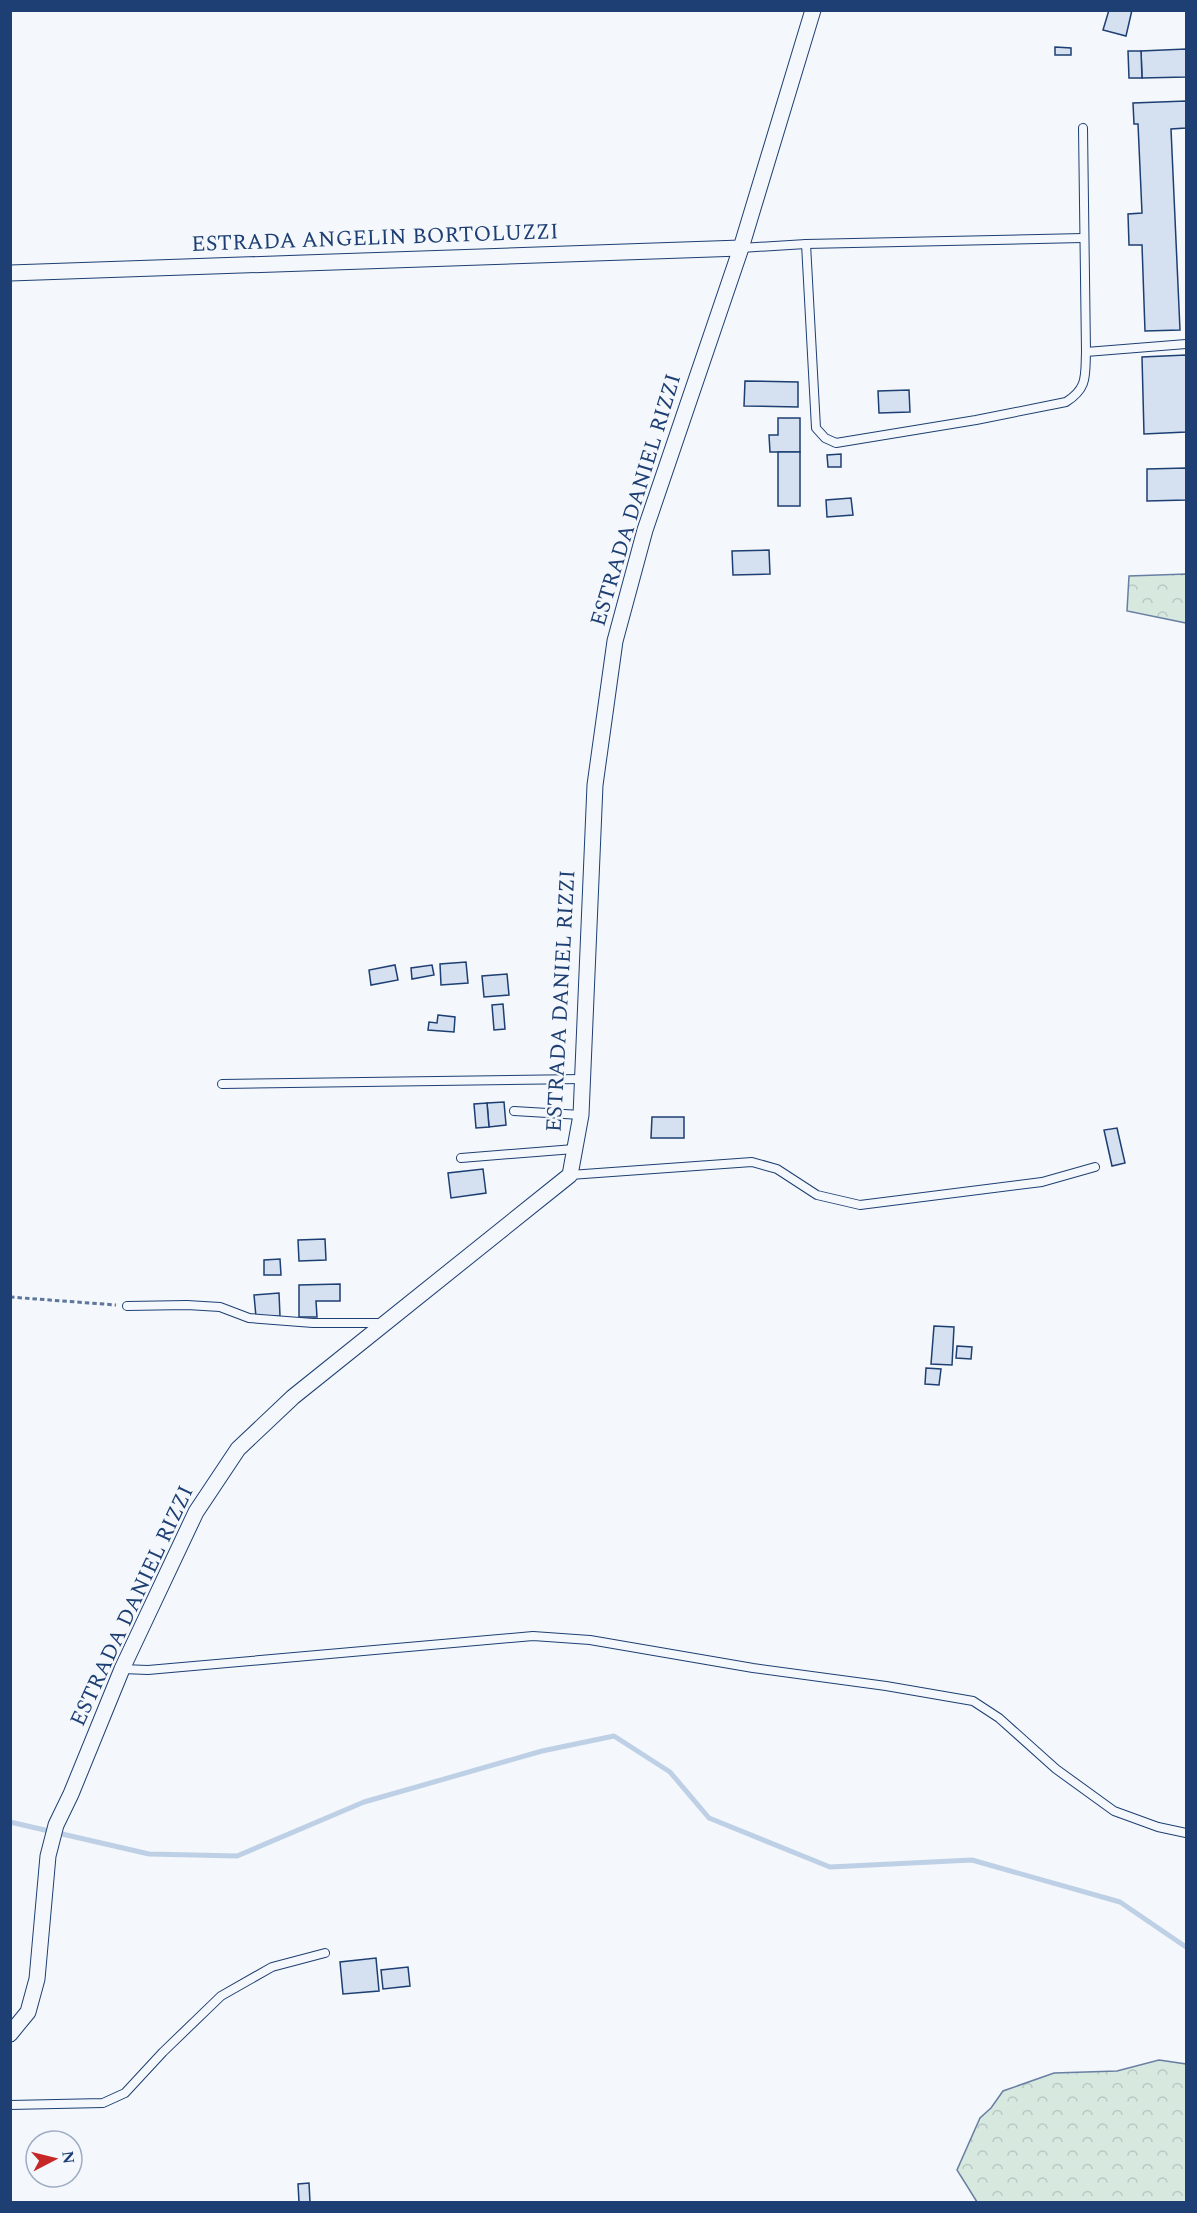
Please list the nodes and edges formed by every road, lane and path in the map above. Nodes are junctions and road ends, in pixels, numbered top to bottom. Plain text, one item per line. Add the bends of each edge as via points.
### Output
1 (813, 10) edge
2 (1083, 128) dead end
3 (1083, 238) junction
4 (806, 244) junction
5 (741, 248) junction
6 (10, 273) edge
7 (1186, 344) edge
8 (1086, 352) junction
9 (582, 1079) junction
10 (222, 1084) dead end
11 (514, 1111) dead end
12 (581, 1115) junction
13 (574, 1149) junction
14 (461, 1158) dead end
15 (1095, 1167) dead end
16 (570, 1175) junction
17 (10, 1297) edge
18 (127, 1306) joint
19 (384, 1323) junction
20 (122, 1669) junction
21 (1186, 1833) edge
22 (325, 1953) dead end
23 (10, 2034) edge
24 (10, 2105) edge

1 - 5 street, ESTRADA DANIEL RIZZI
2 - 3 lane
3 - 4 lane
3 - 8 lane
4 - 5 lane
4 - 8 lane via 816,428 836,443 1066,402 1084,385
5 - 6 street, ESTRADA ANGELIN BORTOLUZZI
5 - 9 street, ESTRADA DANIEL RIZZI via 645,530 615,641 595,785
7 - 8 lane
9 - 10 lane
9 - 12 street, ESTRADA DANIEL RIZZI
11 - 12 lane
12 - 13 street, ESTRADA DANIEL RIZZI
13 - 14 lane
13 - 16 street, ESTRADA DANIEL RIZZI
15 - 16 lane via 1042,1182 860,1205 817,1196 777,1169 752,1162
16 - 19 street, ESTRADA DANIEL RIZZI
17 - 18 path
18 - 19 lane via 220,1307 249,1318
19 - 20 street, ESTRADA DANIEL RIZZI via 293,1397 238,1449 196,1512
20 - 21 lane via 533,1636 590,1640 972,1701 999,1718 1056,1768 1114,1811
20 - 23 street, ESTRADA DANIEL RIZZI via 56,1826 48,1856 37,1980 28,2012
22 - 24 lane via 272,1967 221,1996 125,2093 104,2103

